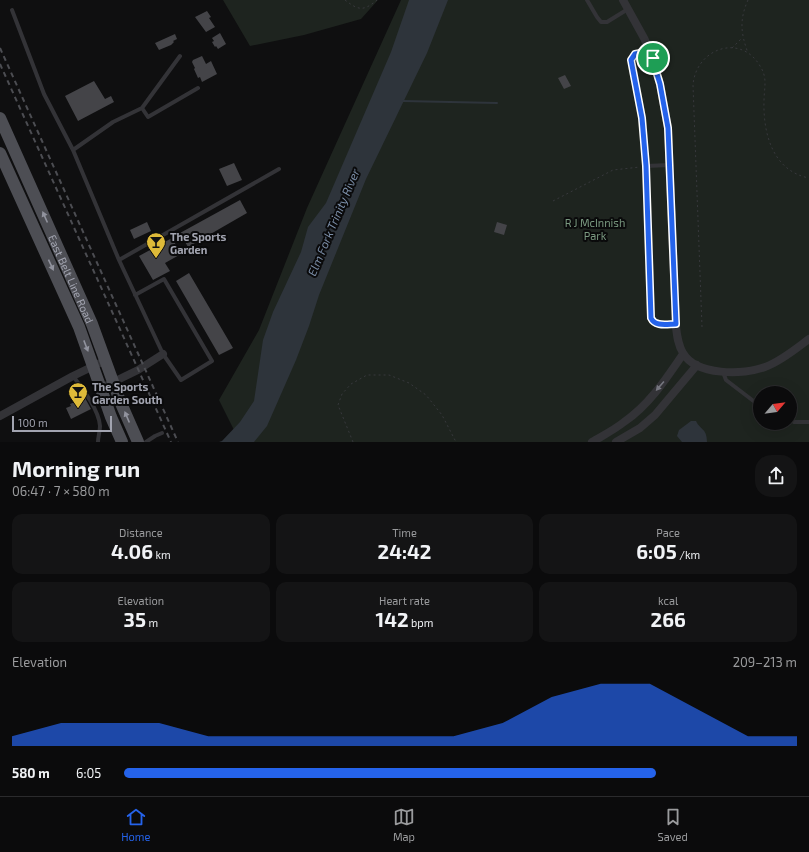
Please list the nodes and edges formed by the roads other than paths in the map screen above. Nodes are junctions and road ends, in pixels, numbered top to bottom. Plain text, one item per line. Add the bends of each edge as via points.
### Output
1 (587, 0) edge
2 (623, 0) edge
3 (628, 9) junction
4 (12, 10) dead end
5 (650, 51) junction
6 (180, 56) dead end
7 (198, 88) dead end
8 (142, 108) junction
9 (0, 118) edge
10 (73, 150) junction
11 (0, 153) edge
12 (670, 165) junction
13 (646, 166) junction
14 (279, 169) dead end
15 (119, 260) junction
16 (135, 295) junction
17 (676, 324) junction
18 (809, 339) edge
19 (163, 354) junction
20 (683, 354) junction
21 (106, 360) junction
22 (94, 365) junction
23 (697, 366) junction
24 (723, 371) junction
25 (73, 376) junction
26 (114, 382) junction
27 (101, 388) junction
28 (753, 401) edge
29 (0, 416) edge
30 (797, 422) edge
31 (809, 422) edge
32 (162, 433) dead end
33 (136, 438) edge
34 (121, 441) edge
35 (98, 442) edge
36 (146, 442) edge
37 (592, 442) edge
38 (616, 442) edge

1 - 3 lane via 601,22 607,22
2 - 3 street
3 - 5 street
4 - 10 lane via 44,94
5 - 12 street via 660,84 668,128
5 - 13 lane via 635,54 631,60 642,118
6 - 8 lane
7 - 8 lane via 148,117
8 - 10 lane via 113,122
21 -> 9 main road, East Belt Line Road via 86,309
10 - 15 lane
11 -> 22 main road, East Belt Line Road
12 - 13 lane
12 - 17 street
13 - 17 lane via 651,318 657,324
14 - 15 lane
15 - 16 lane
16 - 19 lane
16 - 19 lane via 164,279 212,361 180,380
17 - 20 street via 677,341
18 - 24 street via 766,367
19 - 26 street
20 - 23 street
20 -> 37 street via 666,380 643,406 624,422
21 - 22 street
21 - 26 main road, East Belt Line Road
22 - 25 street
22 - 27 main road, East Belt Line Road
23 - 24 street
23 - 38 street via 655,415 640,428
24 - 28 lane via 726,380
25 - 29 street
25 - 35 lane via 90,400 98,420
26 - 27 street
33 -> 26 main road, East Belt Line Road
27 - 34 main road, East Belt Line Road
30 - 31 lane
32 - 36 lane

